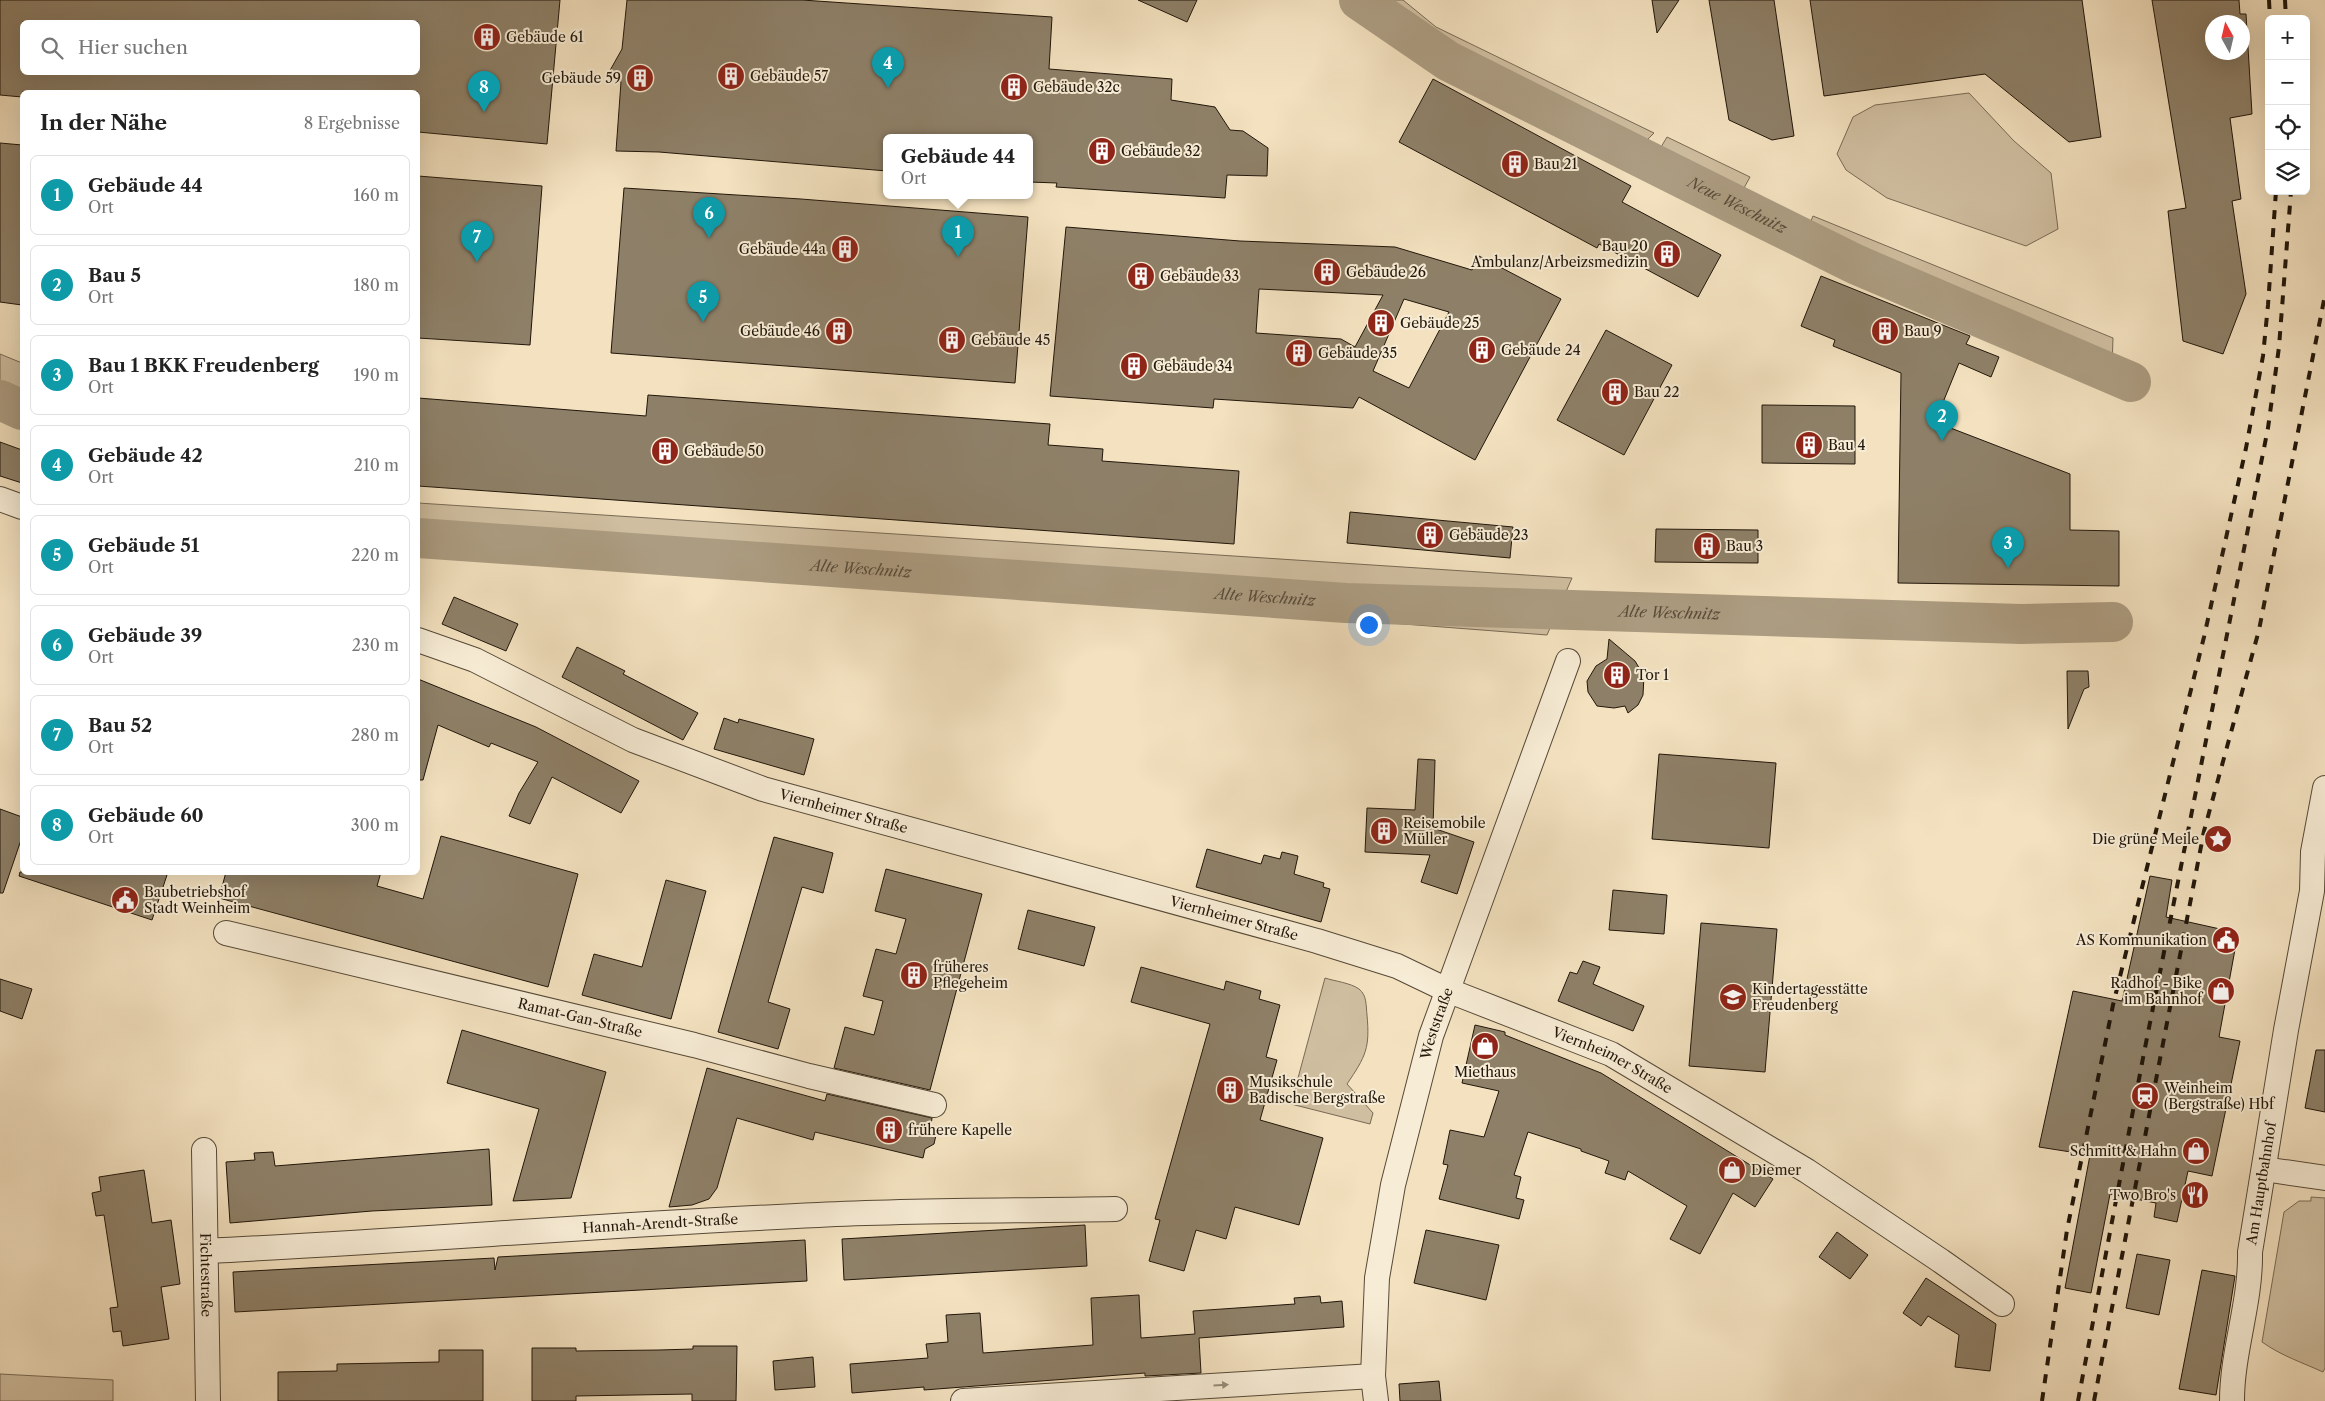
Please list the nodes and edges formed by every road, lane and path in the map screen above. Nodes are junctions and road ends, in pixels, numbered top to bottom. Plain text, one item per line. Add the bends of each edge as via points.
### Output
1 (0, 499) edge
2 (20, 506) edge
3 (420, 641) edge
4 (1568, 661) dead end
5 (2325, 788) edge
6 (226, 933) dead end
7 (1447, 990) junction
8 (934, 1105) dead end
9 (204, 1150) dead end
10 (2264, 1169) junction
11 (2325, 1178) edge
12 (1115, 1209) dead end
13 (206, 1251) junction
14 (2002, 1304) dead end
15 (1373, 1376) junction
16 (208, 1401) edge
17 (963, 1401) edge
18 (1376, 1401) edge
19 (2232, 1401) edge

1 - 2 street
3 - 7 street, Viernheimer Straße via 475,660 633,740 763,790 1317,941 1398,966
4 - 7 street, Weststraße
5 - 10 street, Am Hauptbahnhof via 2313,852 2312,891
6 - 8 street, Ramat-Gan-Straße
7 - 14 street, Viernheimer Straße via 1611,1054 1807,1171
7 - 15 street, Weststraße via 1431,1036 1394,1185 1377,1278
9 - 13 street, Fichtestraße
10 - 11 street
10 - 19 street, Am Hauptbahnhof via 2250,1252 2251,1278 2232,1382
12 - 13 street, Hannah-Arendt-Straße via 811,1215
13 - 16 street, Fichtestraße
17 -> 15 street
15 - 18 street, Weststraße

